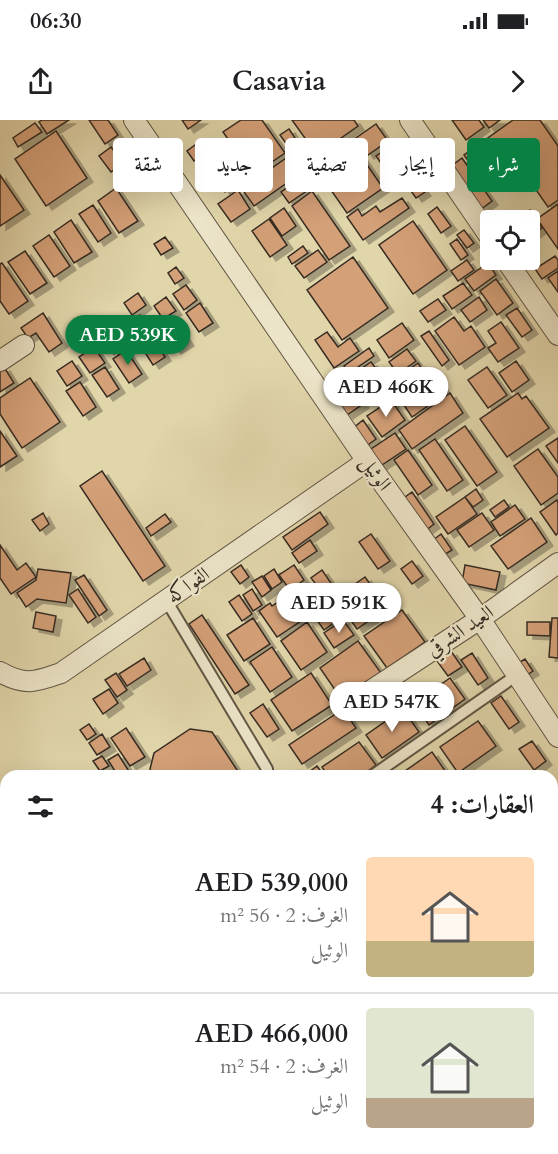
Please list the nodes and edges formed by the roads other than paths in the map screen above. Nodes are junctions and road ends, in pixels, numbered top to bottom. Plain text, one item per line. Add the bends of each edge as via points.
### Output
1 (134, 120) edge
2 (410, 120) edge
3 (480, 222) edge
4 (513, 270) edge
5 (558, 335) edge
6 (24, 345) dead end
7 (0, 362) edge
8 (367, 461) junction
9 (558, 562) edge
10 (166, 600) junction
11 (480, 619) junction
12 (0, 672) edge
13 (517, 675) junction
14 (360, 697) dead end
15 (558, 737) edge
16 (267, 769) dead end
17 (381, 770) edge

1 - 8 street, الوثيل
2 - 3 street
4 - 5 street
6 - 7 street
8 - 10 street, الفواكه
8 - 11 street, الوثيل
9 - 11 street, العيد الشرقي
10 - 12 street, الفواكه via 61,673 35,682 20,681
10 - 16 lane
11 - 13 street, الوثيل
11 - 14 street, العيد الشرقي
13 - 15 street, الوثيل
13 - 17 lane

